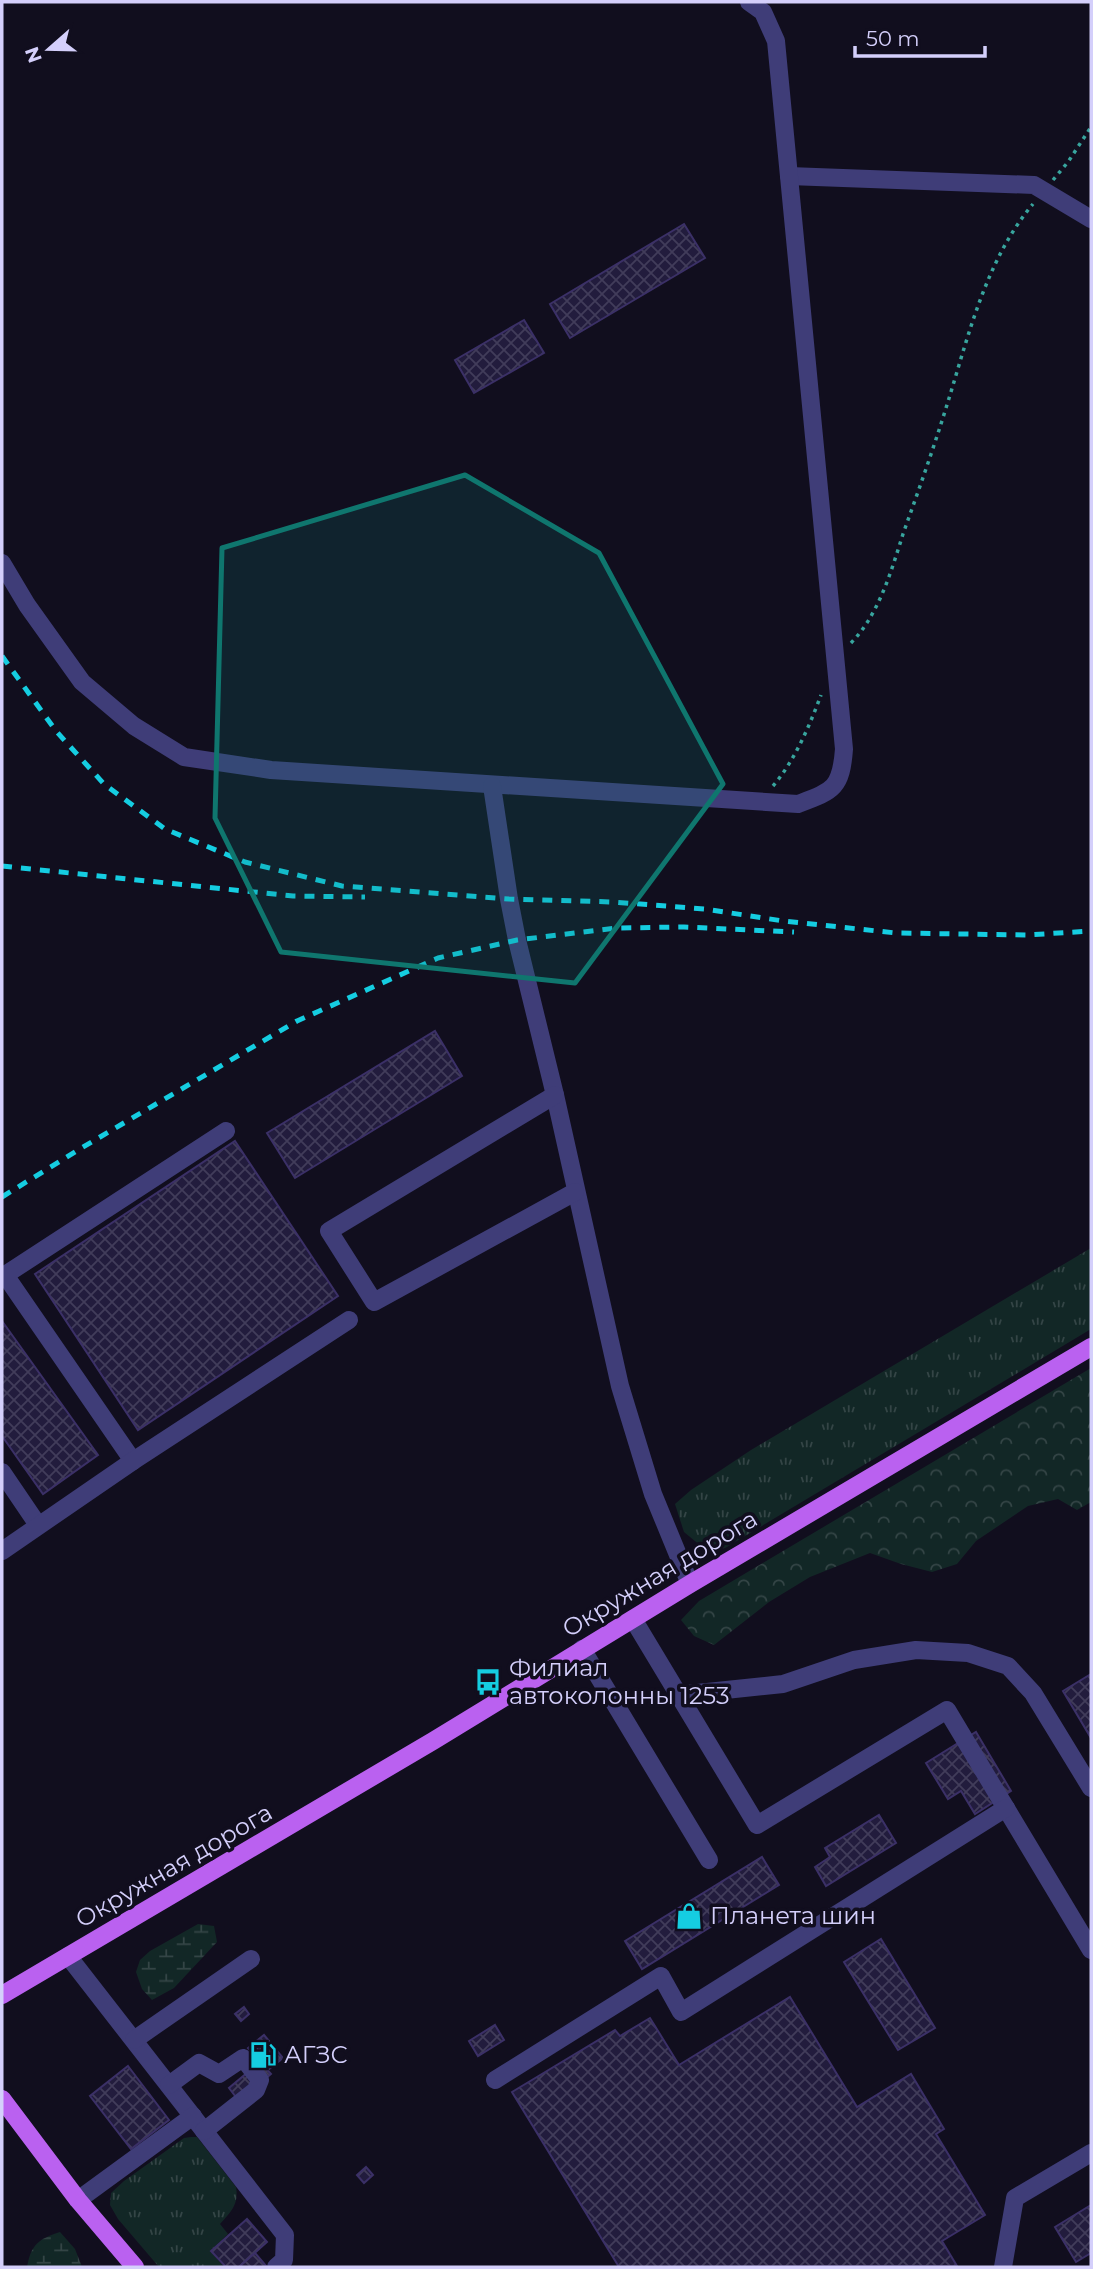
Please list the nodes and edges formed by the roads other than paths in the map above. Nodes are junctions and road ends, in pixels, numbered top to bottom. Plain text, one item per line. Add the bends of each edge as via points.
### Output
1 (762, 5) edge
2 (789, 176) junction
3 (1091, 219) edge
4 (2, 563) edge
5 (492, 786) junction
6 (555, 1096) junction
7 (226, 1131) dead end
8 (575, 1192) junction
9 (3, 1274) edge
10 (349, 1320) dead end
11 (1091, 1347) edge
12 (133, 1461) junction
13 (2, 1472) edge
14 (38, 1525) junction
15 (2, 1551) edge
16 (690, 1584) junction
17 (633, 1619) junction
18 (582, 1649) junction
19 (678, 1695) junction
20 (1091, 1788) edge
21 (1006, 1808) junction
22 (709, 1860) dead end
23 (1091, 1951) edge
24 (68, 1956) junction
25 (251, 1959) dead end
26 (2, 1995) edge
27 (134, 2040) junction
28 (495, 2080) dead end
29 (169, 2085) junction
30 (2, 2099) edge
31 (198, 2123) junction
32 (1091, 2153) edge
33 (78, 2200) junction
34 (135, 2267) edge
35 (276, 2267) edge
36 (1003, 2267) edge

1 - 2 street via 776,41
2 - 3 street via 1034,185
2 - 5 street via 844,749 842,774 828,793 798,804
4 - 5 street via 82,682 134,726 184,757 271,770
5 - 6 street via 509,899
6 - 8 street
6 - 8 street via 329,1231 374,1302
7 - 9 street
8 - 16 street via 620,1386 653,1494
9 - 12 street
10 - 12 street
11 - 16 main road, Окружная дорога
12 - 14 street
13 - 14 street
14 - 15 street
16 - 17 main road, Окружная дорога
17 - 18 main road, Окружная дорога
17 - 19 street
18 - 22 street
18 - 24 main road, Окружная дорога
19 - 20 street via 783,1684 854,1660 915,1650 968,1653 1008,1667 1033,1693
19 - 21 street via 757,1825 947,1710
21 - 23 street
21 - 28 street via 681,2012 660,1976
24 - 26 main road, Окружная дорога
24 - 27 street
25 - 27 street
27 - 29 street
29 - 31 street
29 - 31 street via 199,2063 219,2074 243,2058 260,2080 256,2090
30 - 33 main road
31 - 33 street
31 - 35 street via 285,2235 284,2260
32 - 36 street via 1015,2198
33 - 34 main road

